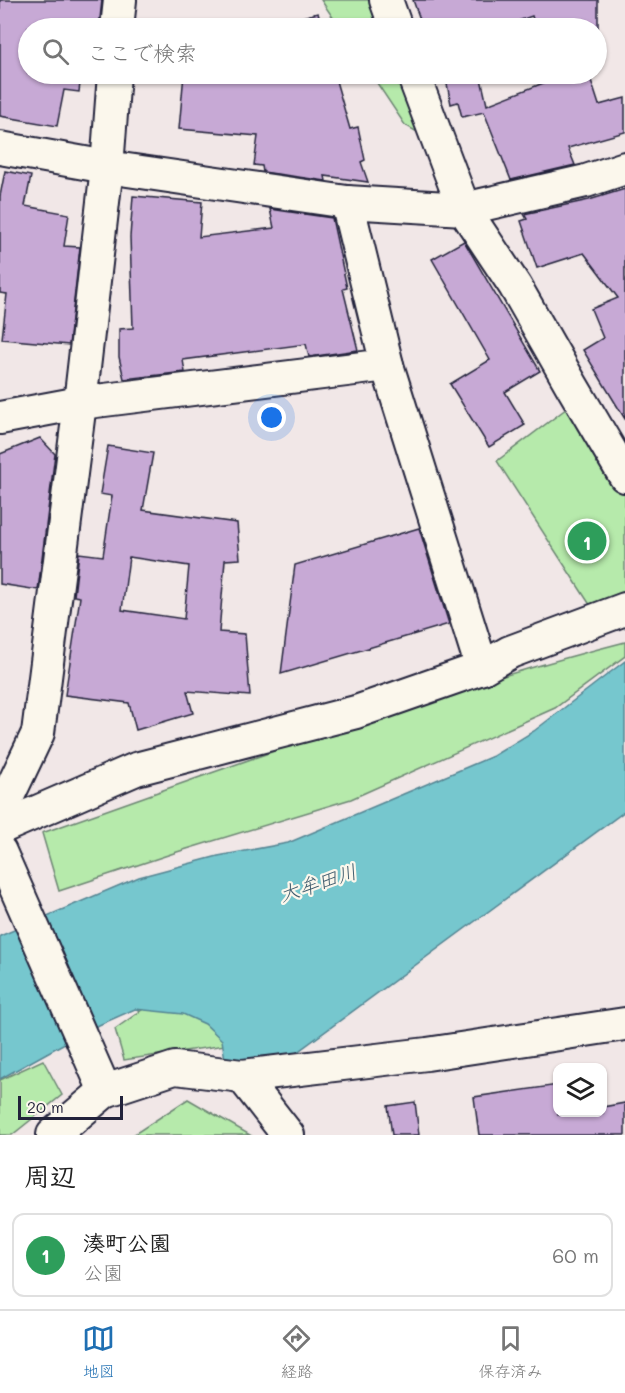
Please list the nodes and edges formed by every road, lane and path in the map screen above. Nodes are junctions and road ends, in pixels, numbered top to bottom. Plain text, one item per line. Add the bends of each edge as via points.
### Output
1 (120, 0) edge
2 (386, 0) edge
3 (118, 18) edge
4 (392, 18) edge
5 (113, 84) edge
6 (417, 84) edge
7 (0, 148) edge
8 (107, 167) junction
9 (625, 168) edge
10 (347, 202) junction
11 (464, 209) junction
12 (387, 365) junction
13 (80, 403) junction
14 (0, 418) edge
15 (625, 476) edge
16 (625, 609) edge
17 (482, 668) junction
18 (0, 813) edge
19 (0, 828) edge
20 (0, 852) edge
21 (625, 1024) edge
22 (242, 1076) junction
23 (105, 1091) junction
24 (53, 1135) edge
25 (288, 1135) edge

1 - 3 street
2 - 4 street
5 - 8 street
6 - 11 street
7 - 8 street
8 - 10 street
8 - 13 street
9 - 11 street
10 - 11 street
10 - 12 street
11 - 15 street via 515,286
12 - 13 street
12 - 17 street
13 - 14 street
13 - 18 street via 38,733
16 - 17 street via 510,651
17 - 19 street via 356,712 136,769
20 - 23 street
21 - 22 street via 427,1054
22 - 23 street via 175,1068
22 - 25 street
23 - 24 street

